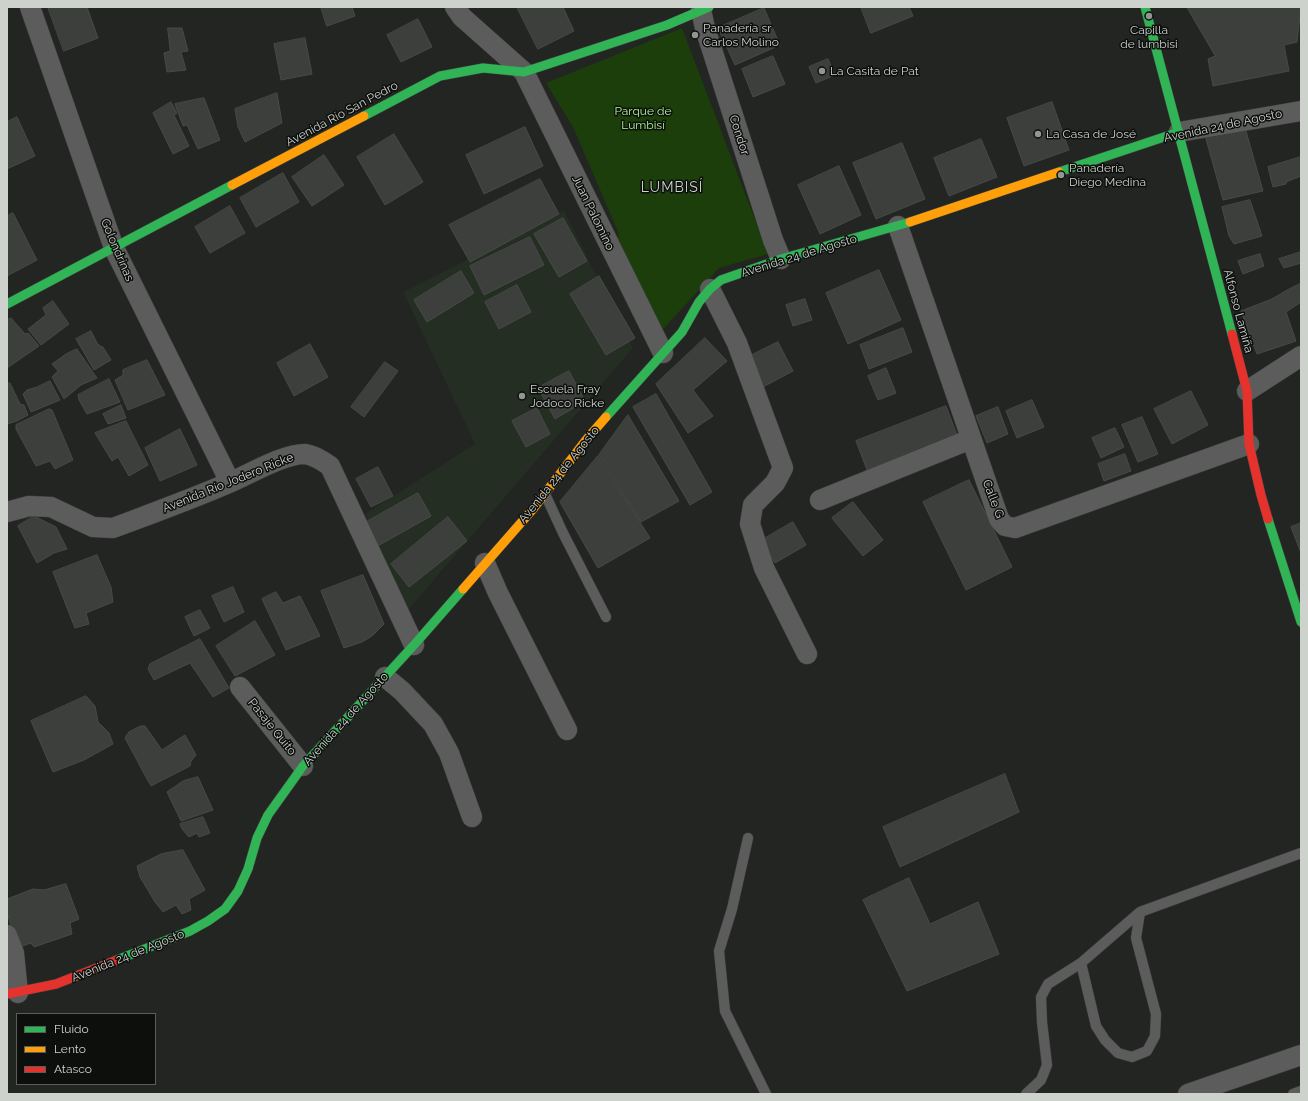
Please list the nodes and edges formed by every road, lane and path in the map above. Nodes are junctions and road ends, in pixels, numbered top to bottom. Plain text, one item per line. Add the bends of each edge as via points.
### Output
1 (30, 7) edge
2 (455, 7) edge
3 (1145, 7) edge
4 (705, 9) edge
5 (524, 72) junction
6 (1301, 111) edge
7 (1179, 132) junction
8 (898, 226) junction
9 (114, 248) junction
10 (781, 259) junction
11 (710, 289) junction
12 (7, 304) edge
13 (663, 353) junction
14 (1301, 356) edge
15 (1247, 391) junction
16 (971, 439) junction
17 (1249, 444) junction
18 (230, 482) junction
19 (544, 494) junction
20 (820, 500) dead end
21 (7, 512) edge
22 (485, 563) junction
23 (606, 617) dead end
24 (1301, 622) edge
25 (414, 645) junction
26 (807, 654) dead end
27 (385, 677) junction
28 (240, 687) dead end
29 (567, 730) dead end
30 (303, 766) junction
31 (472, 817) dead end
32 (748, 838) dead end
33 (1301, 853) edge
34 (1140, 912) junction
35 (7, 935) edge
36 (1081, 963) junction
37 (12, 994) edge
38 (1301, 1055) edge
39 (1301, 1091) edge
40 (766, 1094) edge
41 (1026, 1094) edge
42 (1188, 1094) edge
43 (1293, 1094) edge

1 - 9 street, Golondrinas
2 - 5 street via 462,18
3 - 7 street, Alfonso Lamiña
4 - 5 street, Avenida Río San Pedro via 668,25
4 - 10 street, Condor via 705,28
5 - 9 street, Avenida Río San Pedro via 483,68 440,76
5 - 13 street, Juan Palomino
6 - 7 street, Avenida 24 de Agosto
7 - 8 street, Avenida 24 de Agosto
7 - 15 street, Alfonso Lamiña
8 - 10 street, Avenida 24 de Agosto
8 - 16 street, Calle G
9 - 12 street, Avenida Río San Pedro
9 - 18 street, Golondrinas
10 - 11 street, Avenida 24 de Agosto via 721,280
11 - 13 street, Avenida 24 de Agosto via 699,302 682,332
11 - 26 street via 737,343 784,468 775,483 753,505 750,524 764,568
13 - 19 street, Avenida 24 de Agosto via 586,440
14 - 15 street
15 - 17 street, Alfonso Lamiña
16 - 17 street, Calle G via 999,519 1005,526 1015,528
16 - 20 street
17 - 24 street, Alfonso Lamiña via 1260,495
18 - 21 street, Avenida Río Jodero Ricke via 113,528 93,527 51,506 28,506
18 - 25 street, Avenida Río Jodero Ricke via 291,456 307,454 330,466
19 - 22 street, Avenida 24 de Agosto
19 - 23 lane
22 - 25 street, Avenida 24 de Agosto
22 - 29 street
25 - 27 street, Avenida 24 de Agosto
27 - 30 street, Avenida 24 de Agosto
27 - 31 street via 433,724 449,753
28 - 30 street, Pasaje Quito
30 - 37 street, Avenida 24 de Agosto via 268,815 238,891 224,909 190,931 56,984
32 - 40 lane via 732,909 719,951 725,1012
33 - 34 lane
34 - 36 lane
34 - 36 lane via 1136,938 1156,1014 1155,1036 1147,1051 1132,1056 1125,1055 1118,1053 1105,1040 1096,1026
35 - 37 street via 14,953
36 - 41 lane via 1048,984 1041,998 1047,1065 1041,1080
38 - 42 street
39 - 43 lane

